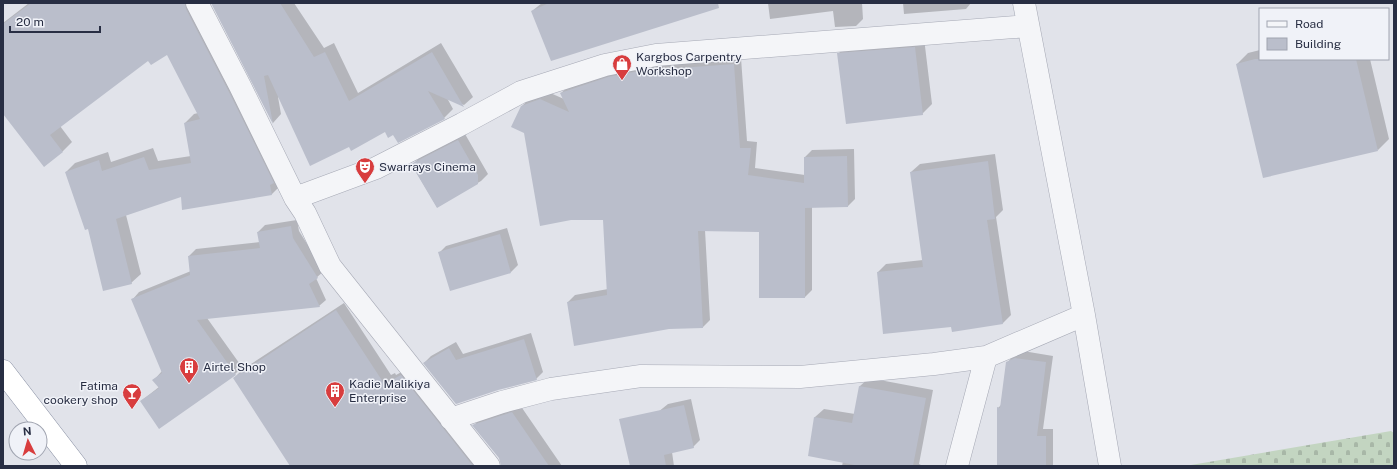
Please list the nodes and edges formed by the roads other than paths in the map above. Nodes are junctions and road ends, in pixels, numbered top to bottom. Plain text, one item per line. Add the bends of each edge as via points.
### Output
1 (197, 3) edge
2 (1024, 3) edge
3 (1028, 26) junction
4 (295, 198) junction
5 (1084, 315) junction
6 (986, 357) junction
7 (3, 372) edge
8 (451, 418) junction
9 (76, 466) edge
10 (489, 466) edge
11 (957, 466) edge
12 (1110, 466) edge

1 - 4 street
2 - 3 street
3 - 4 street via 656,55 605,65 521,92 376,168
3 - 5 street
4 - 8 street via 306,214 330,266
5 - 6 street
5 - 12 street
6 - 8 street via 800,378 641,376 551,389
6 - 11 street
7 - 9 highway
8 - 10 street

